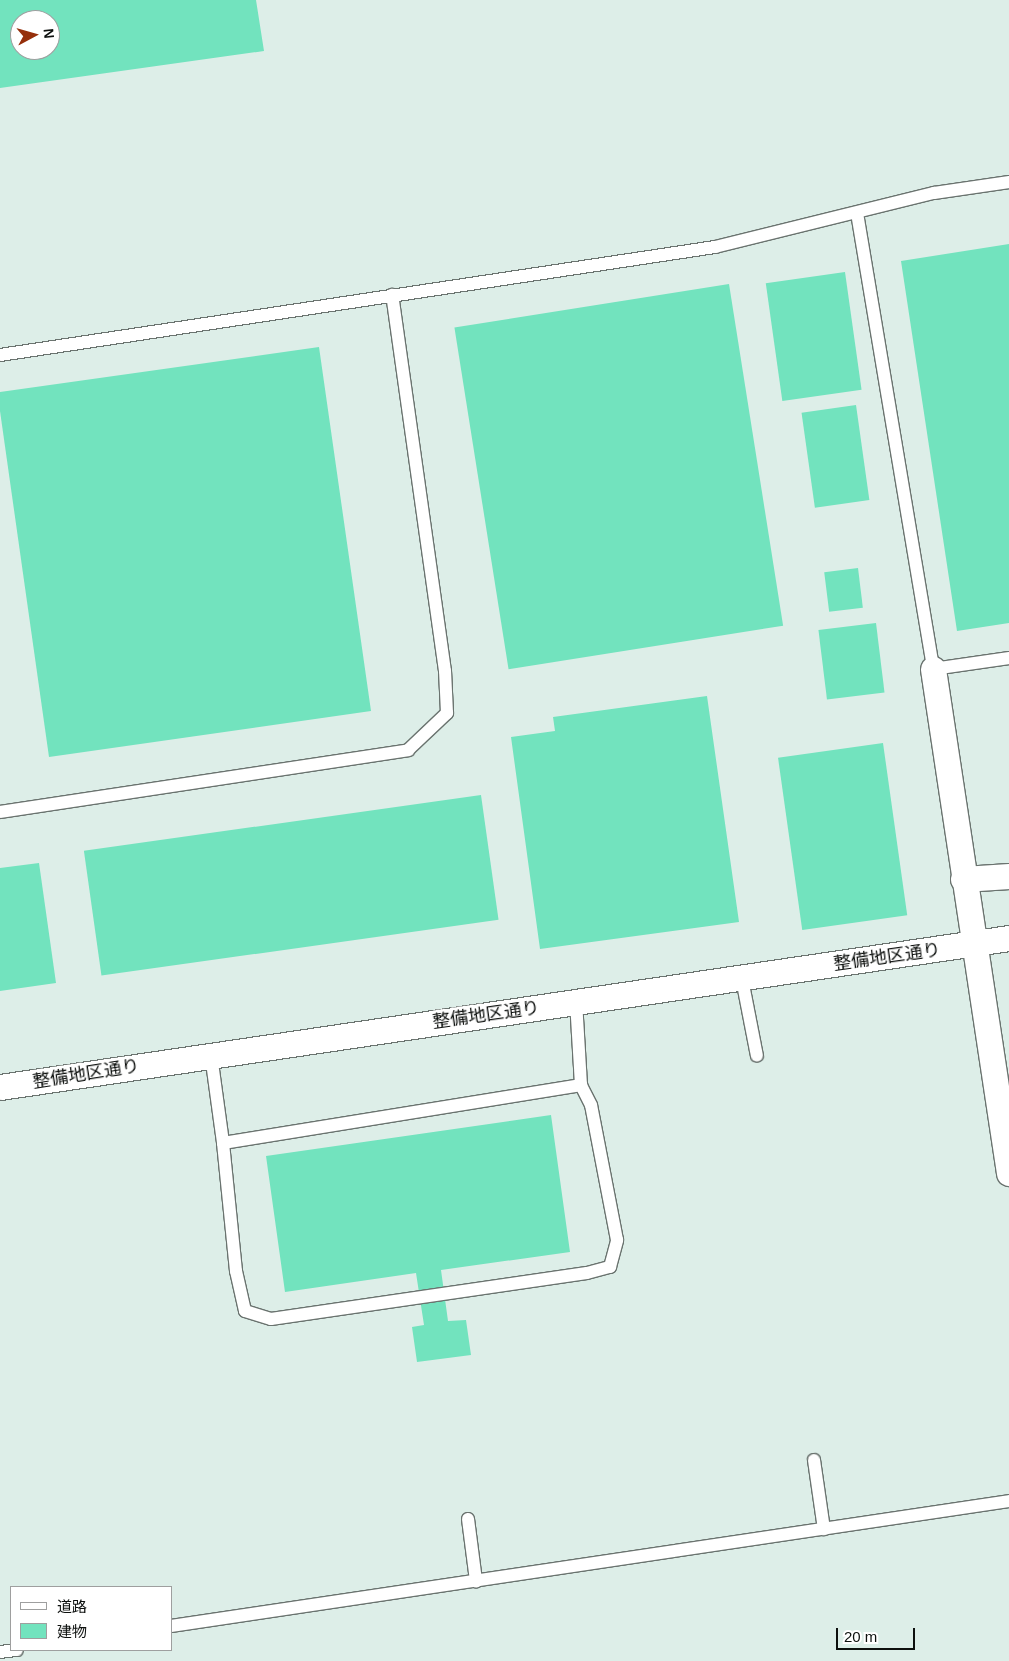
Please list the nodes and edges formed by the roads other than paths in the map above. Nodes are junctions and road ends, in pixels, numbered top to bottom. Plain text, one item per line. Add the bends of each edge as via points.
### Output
1 (1009, 182) edge
2 (857, 213) junction
3 (392, 295) junction
4 (0, 354) edge
5 (1009, 658) edge
6 (933, 669) junction
7 (0, 812) edge
8 (1009, 876) edge
9 (963, 879) junction
10 (1009, 938) edge
11 (973, 945) junction
12 (742, 979) junction
13 (576, 1001) junction
14 (211, 1055) junction
15 (757, 1056) dead end
16 (581, 1085) junction
17 (0, 1087) edge
18 (223, 1143) junction
19 (1009, 1173) edge
20 (814, 1460) dead end
21 (1009, 1501) edge
22 (468, 1520) dead end
23 (824, 1529) junction
24 (476, 1581) junction
25 (172, 1626) edge

1 - 2 lane via 934,193
2 - 3 lane via 716,247
2 - 6 lane
3 - 4 lane
3 - 7 lane via 445,671 447,713 408,750
5 - 6 lane
6 - 9 street
8 - 9 street
9 - 11 street
10 - 11 street, 整備地区通り
11 - 12 street, 整備地区通り
11 - 19 street
12 - 13 street, 整備地区通り
12 - 15 lane
13 - 14 street, 整備地区通り
13 - 16 lane
14 - 17 street, 整備地区通り
14 - 18 lane
16 - 18 lane
16 - 18 lane via 591,1105 617,1240 610,1267 587,1273 271,1318 246,1311 236,1271
20 - 23 lane
21 - 23 lane
22 - 24 lane
23 - 24 lane
24 - 25 lane

